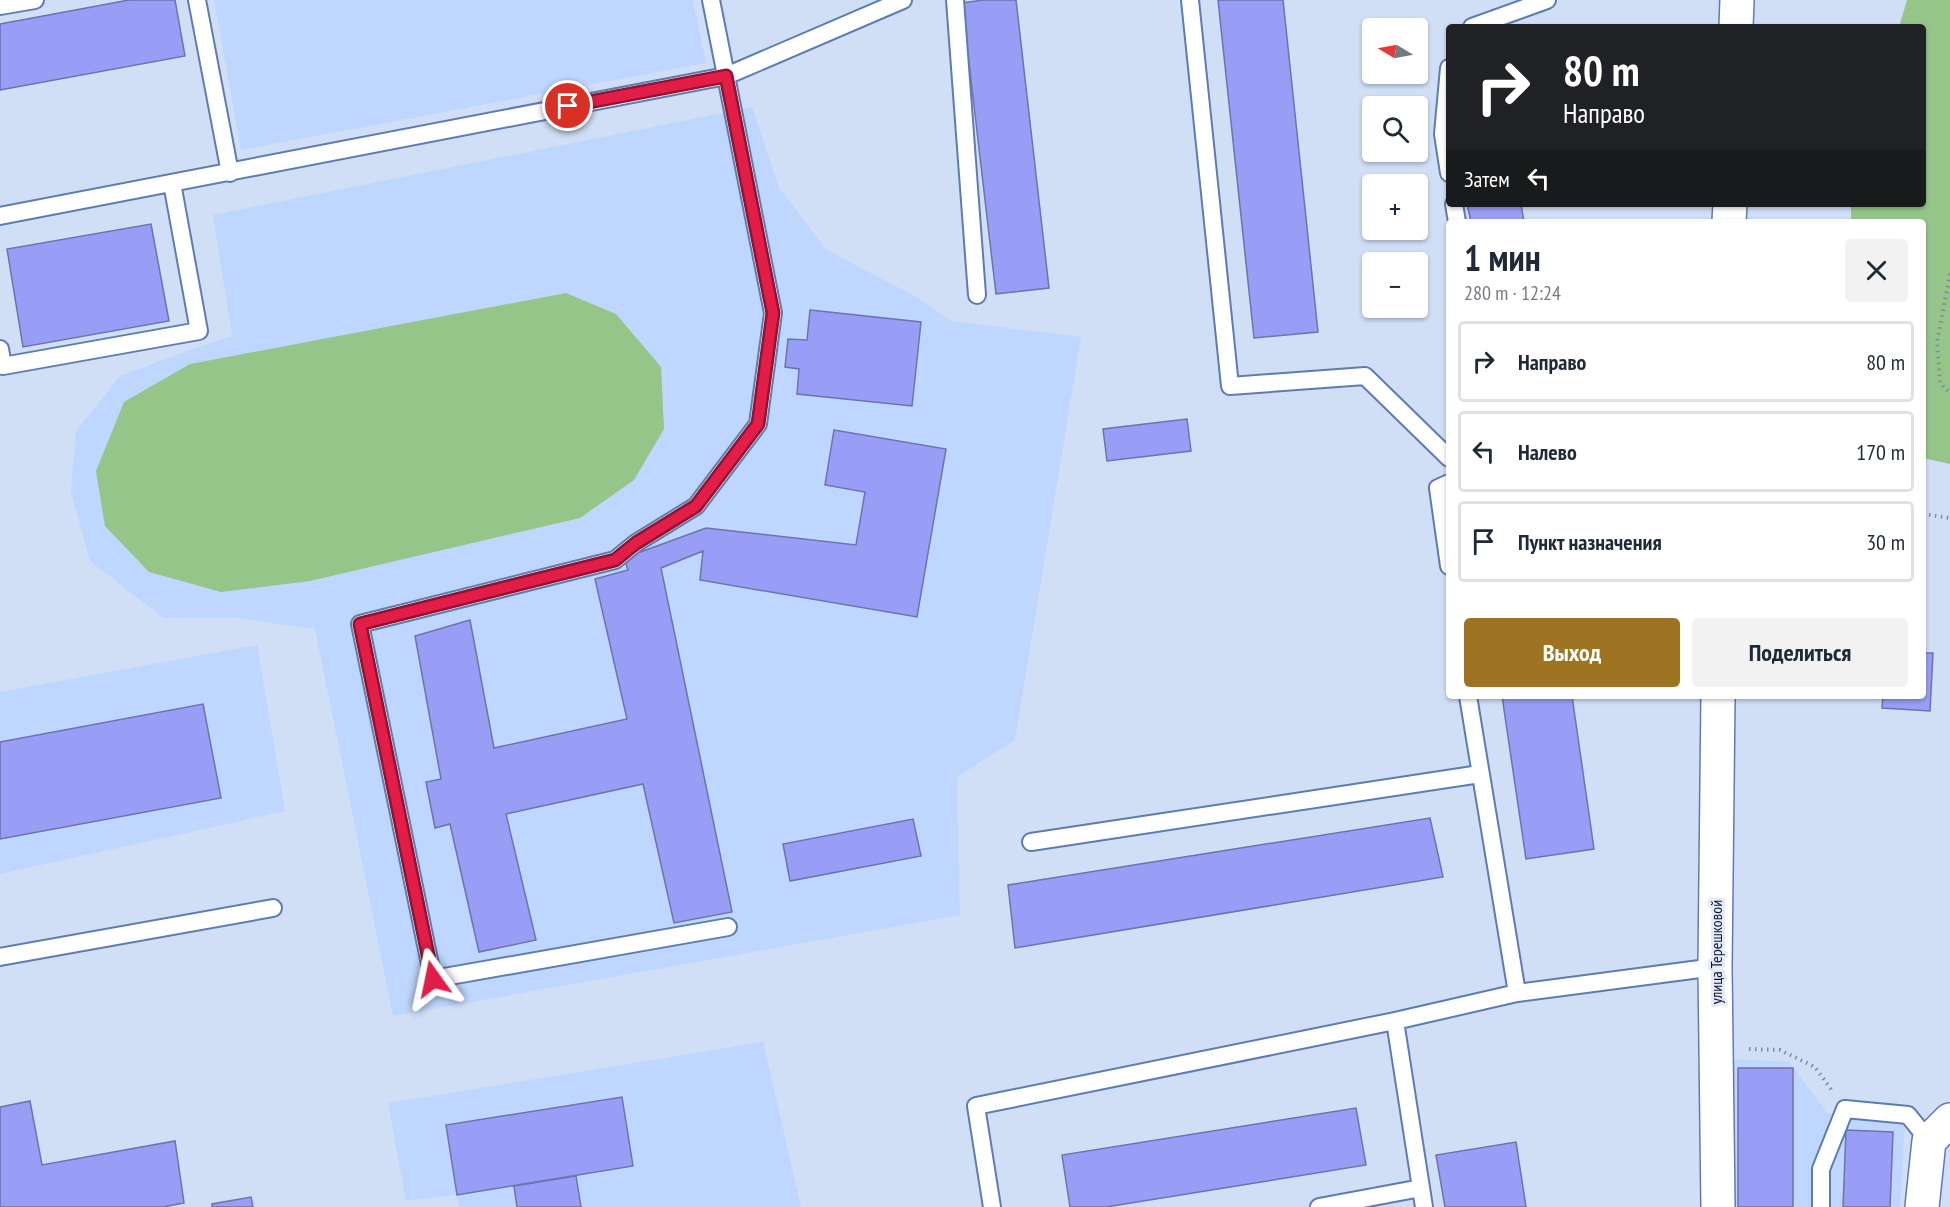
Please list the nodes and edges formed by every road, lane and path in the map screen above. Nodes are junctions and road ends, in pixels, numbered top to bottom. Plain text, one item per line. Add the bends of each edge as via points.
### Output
1 (35, 0) edge
2 (197, 0) edge
3 (711, 0) edge
4 (903, 0) edge
5 (956, 0) edge
6 (1190, 0) edge
7 (1547, 0) edge
8 (1737, 0) edge
9 (0, 6) edge
10 (1480, 24) edge
11 (1736, 24) edge
12 (726, 76) junction
13 (1446, 101) edge
14 (1446, 154) edge
15 (230, 172) junction
16 (172, 183) junction
17 (0, 216) edge
18 (1950, 274) edge
19 (977, 295) dead end
20 (0, 350) edge
21 (1950, 393) edge
22 (1446, 455) edge
23 (1446, 484) edge
24 (1926, 514) edge
25 (1950, 518) edge
26 (1446, 545) edge
27 (1468, 699) edge
28 (1718, 699) edge
29 (1480, 774) junction
30 (1031, 842) dead end
31 (273, 908) dead end
32 (728, 927) dead end
33 (0, 957) edge
34 (1715, 967) junction
35 (1517, 993) junction
36 (1395, 1021) junction
37 (1745, 1048) dead end
38 (1845, 1109) junction
39 (1940, 1131) edge
40 (1421, 1188) junction
41 (992, 1207) edge
42 (1319, 1207) edge
43 (1424, 1207) edge
44 (1718, 1207) edge
45 (1821, 1207) edge
46 (1922, 1207) edge

1 - 9 lane
2 - 15 lane
3 - 12 lane
4 - 12 lane
5 - 19 lane
6 - 22 lane via 1230,386 1365,376
7 - 10 lane
8 - 11 street
12 - 15 lane
12 - 32 lane via 773,313 758,424 696,506 615,560 360,624 433,979
13 - 14 lane
15 - 16 lane
16 - 17 lane
16 - 20 lane via 199,331 3,366
18 - 21 path via 1937,342 1940,383
23 - 26 lane via 1438,488
24 - 25 path
27 - 29 lane
28 - 34 street, улица Терешковой
29 - 30 lane
29 - 35 lane
31 - 33 lane
34 - 35 lane
34 - 44 street, улица Терешковой
35 - 36 lane
36 - 40 lane
36 - 41 lane via 976,1106
37 - 38 path via 1780,1050 1815,1067
38 - 39 lane via 1908,1115
38 - 45 lane via 1821,1168
39 - 46 street
40 - 42 lane
40 - 43 lane

